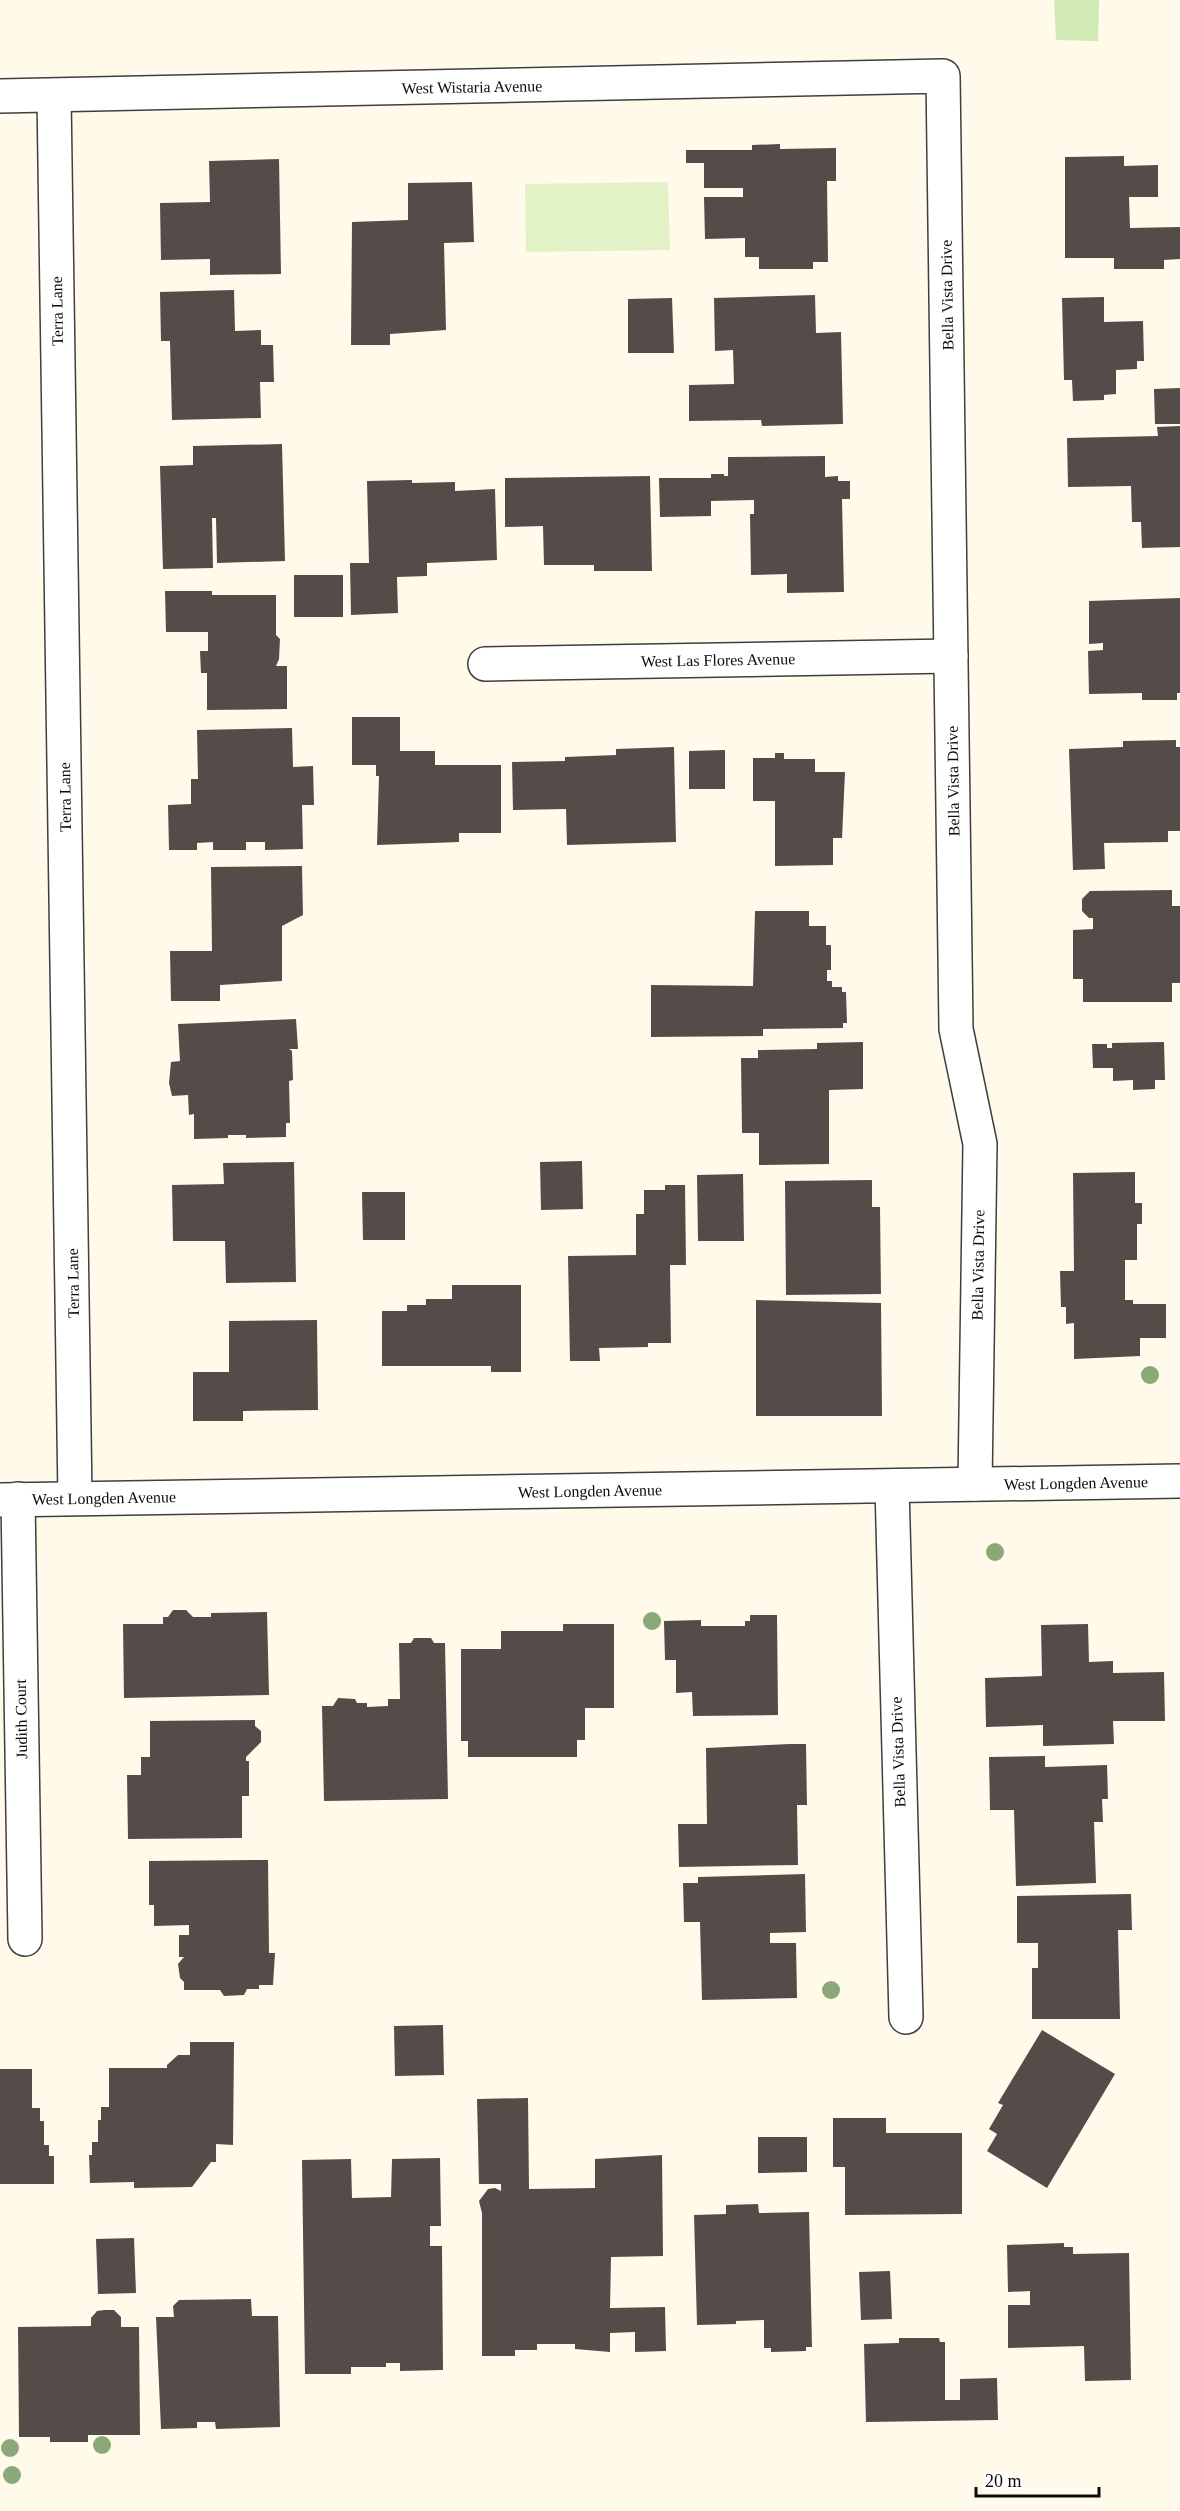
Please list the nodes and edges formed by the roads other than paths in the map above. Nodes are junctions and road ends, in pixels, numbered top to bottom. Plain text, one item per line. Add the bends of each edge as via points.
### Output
1 (944, 76) joint
2 (0, 96) edge
3 (54, 96) junction
4 (951, 656) junction
5 (485, 664) dead end
6 (1180, 1481) edge
7 (975, 1484) junction
8 (891, 1486) junction
9 (75, 1498) junction
10 (9, 1499) edge
11 (25, 1939) dead end
12 (906, 2017) dead end

1 - 3 street, West Wistaria Avenue
1 - 4 street, Bella Vista Drive
2 - 3 street, West Wistaria Avenue
3 - 9 street, Terra Lane
4 - 5 street, West Las Flores Avenue
4 - 7 street, Bella Vista Drive via 956,1029 980,1144
6 - 7 street, West Longden Avenue
7 - 8 street, West Longden Avenue
8 - 9 street, West Longden Avenue
8 - 12 street, Bella Vista Drive
9 - 10 street, West Longden Avenue
10 - 11 street, Judith Court

